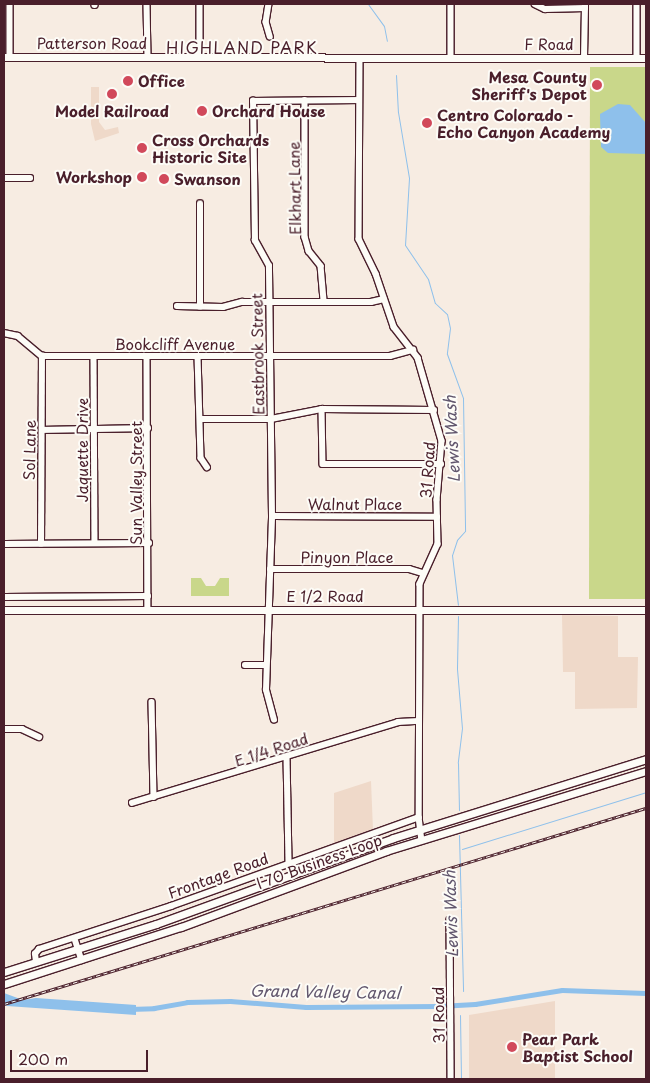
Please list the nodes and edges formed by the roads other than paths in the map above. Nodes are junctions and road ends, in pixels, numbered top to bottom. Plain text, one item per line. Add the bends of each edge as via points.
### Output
1 (10, 4) edge
2 (148, 4) edge
3 (200, 4) edge
4 (269, 4) edge
5 (451, 4) edge
6 (535, 4) edge
7 (637, 4) edge
8 (585, 6) edge
9 (270, 36) dead end
10 (7, 57) edge
11 (148, 57) junction
12 (200, 57) junction
13 (360, 58) junction
14 (451, 58) junction
15 (584, 58) junction
16 (637, 58) junction
17 (646, 58) edge
18 (305, 100) junction
19 (359, 100) junction
20 (4, 178) edge
21 (30, 178) dead end
22 (200, 204) dead end
23 (384, 299) junction
24 (324, 301) junction
25 (269, 302) junction
26 (177, 306) dead end
27 (200, 306) junction
28 (4, 333) edge
29 (414, 350) junction
30 (42, 356) junction
31 (94, 356) junction
32 (147, 356) junction
33 (198, 356) junction
34 (270, 357) junction
35 (322, 409) junction
36 (434, 410) junction
37 (200, 419) junction
38 (271, 419) junction
39 (148, 428) junction
40 (95, 429) junction
41 (42, 430) junction
42 (441, 464) junction
43 (207, 467) dead end
44 (272, 516) junction
45 (438, 517) junction
46 (95, 543) junction
47 (149, 543) junction
48 (4, 544) edge
49 (41, 544) junction
50 (270, 569) junction
51 (423, 573) junction
52 (4, 596) edge
53 (148, 596) junction
54 (4, 610) edge
55 (148, 610) junction
56 (270, 610) junction
57 (419, 610) junction
58 (646, 610) edge
59 (245, 665) dead end
60 (266, 665) junction
61 (152, 702) dead end
62 (274, 720) dead end
63 (419, 721) junction
64 (4, 729) edge
65 (39, 736) dead end
66 (287, 757) junction
67 (646, 759) edge
68 (646, 771) edge
69 (154, 797) junction
70 (132, 803) dead end
71 (419, 817) junction
72 (420, 829) junction
73 (422, 840) junction
74 (288, 862) junction
75 (450, 920) dead end
76 (75, 939) junction
77 (79, 949) junction
78 (82, 960) junction
79 (36, 962) junction
80 (4, 972) edge
81 (4, 984) edge
82 (451, 1079) edge

1 - 10 street
2 - 11 street
3 - 12 street
4 - 9 street via 266,22
5 - 14 street
6 - 8 street via 545,9
7 - 16 street
8 - 15 street
10 - 11 main road, Patterson Road
11 - 12 main road, Patterson Road
12 - 13 main road, Patterson Road
13 - 14 main road, Patterson Road
13 - 19 street, 31 Road
14 - 15 main road, F Road
15 - 16 main road, F Road
16 - 17 main road, F Road
18 - 19 street
18 - 24 street, Elkhart Lane via 305,237 310,252 321,266
18 - 25 street, Eastbrook Street via 253,101 255,241 269,266
19 - 23 street, 31 Road via 359,240
20 - 21 street
22 - 27 street
23 - 24 street
23 - 29 street, 31 Road via 394,327
24 - 25 street
25 - 27 street
25 - 34 street, Eastbrook Street
26 - 27 street
28 - 30 street via 18,336
29 - 34 street, Bookcliff Avenue via 390,356
29 - 36 street, 31 Road
30 - 31 street, Bookcliff Avenue
30 - 41 street, Sol Lane
31 - 32 street, Bookcliff Avenue
31 - 40 street, Jaquette Drive
32 - 33 street, Bookcliff Avenue
32 - 39 street, Sun Valley Street
33 - 34 street, Bookcliff Avenue
33 - 37 street
34 - 38 street, Eastbrook Street
35 - 36 street
35 - 38 street
35 - 42 street via 323,464
36 - 42 street, 31 Road via 442,441
37 - 38 street
37 - 43 street via 201,458
38 - 44 street, Eastbrook Street
39 - 40 street
39 - 47 street, Sun Valley Street
40 - 41 street
40 - 46 street, Jaquette Drive
41 - 49 street, Sol Lane
42 - 45 street, 31 Road
44 - 45 street, Walnut Place
44 - 50 street, Eastbrook Street
45 - 51 street, 31 Road via 438,544
46 - 47 street
46 - 49 street
47 - 53 street, Sun Valley Street
48 - 49 street
50 - 51 street, Pinyon Place via 409,569
50 - 56 street, Eastbrook Street
51 - 57 street, 31 Road
52 - 53 street
53 - 55 street, Sun Valley Street
54 - 55 main road, E 1/2 Road
55 - 56 main road, E 1/2 Road
56 - 57 main road, E 1/2 Road
56 - 60 street, Eastbrook Street
57 - 58 main road, E 1/2 Road
57 - 63 street, 31 Road
59 - 60 street
60 - 62 street, Eastbrook Street via 266,690
61 - 69 street
63 - 66 street, E 1/4 Road via 398,722
63 - 71 street, 31 Road
64 - 65 street via 22,729
66 - 69 street, E 1/4 Road
66 - 74 street
67 - 72 main road, I 70 Business Loop
68 - 73 main road, I 70 Business Loop
69 - 70 street, E 1/4 Road
71 - 72 street, 31 Road
71 - 74 street, Frontage Road
72 - 73 street, 31 Road
72 - 77 main road, I 70 Business Loop
73 - 78 main road, I 70 Business Loop
74 - 76 street, Frontage Road
75 - 82 street, 31 Road
76 - 77 street
76 - 79 street, Frontage Road via 39,950 35,954
77 - 78 street
77 - 79 main road, I 70 Business Loop
78 - 81 main road, I 70 Business Loop
79 - 80 main road, I 70 Business Loop

